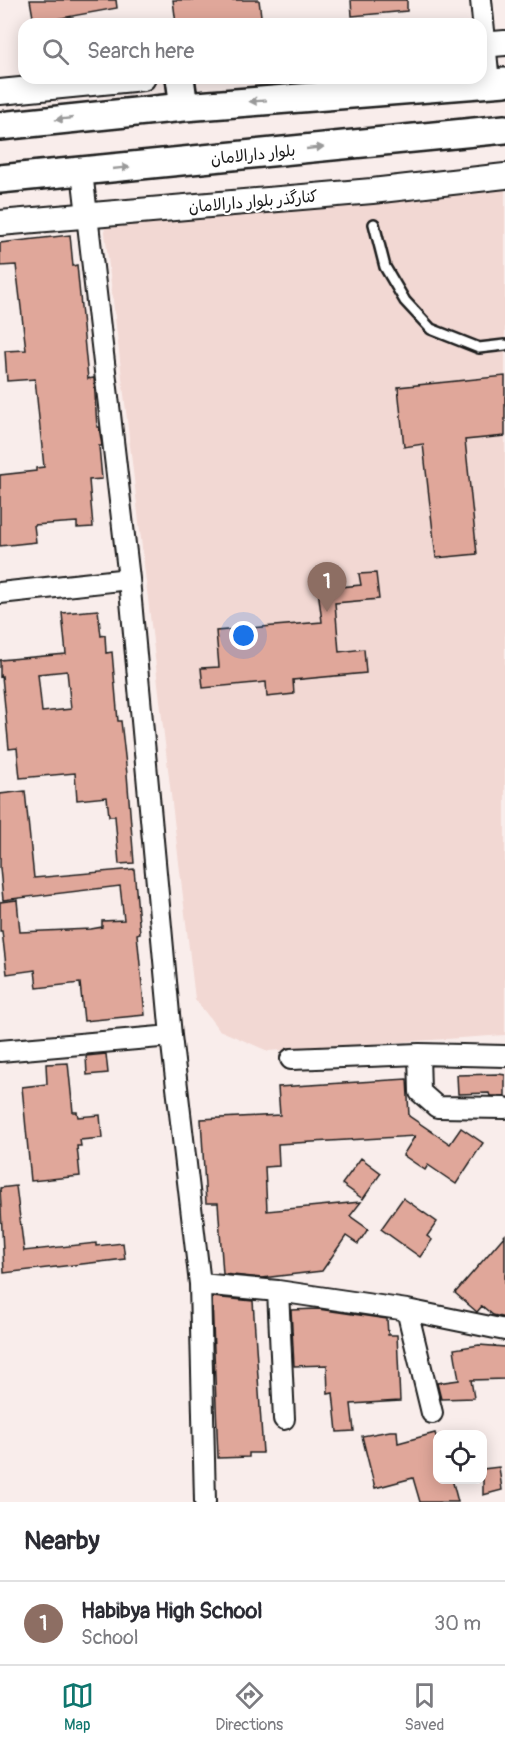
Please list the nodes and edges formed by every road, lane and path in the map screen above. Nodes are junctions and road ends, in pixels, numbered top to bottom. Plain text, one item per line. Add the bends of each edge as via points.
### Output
1 (481, 0) edge
2 (485, 18) edge
3 (490, 44) edge
4 (497, 82) edge
5 (81, 84) edge
6 (181, 84) edge
7 (472, 84) edge
8 (0, 92) edge
9 (184, 107) junction
10 (0, 126) edge
11 (505, 129) edge
12 (82, 171) junction
13 (505, 176) edge
14 (0, 179) edge
15 (87, 214) junction
16 (0, 223) edge
17 (374, 224) dead end
18 (505, 345) edge
19 (129, 579) junction
20 (0, 593) edge
21 (171, 1036) junction
22 (0, 1052) edge
23 (418, 1054) junction
24 (505, 1056) edge
25 (291, 1059) dead end
26 (505, 1108) edge
27 (200, 1284) junction
28 (278, 1291) junction
29 (407, 1310) junction
30 (505, 1330) edge
31 (432, 1413) dead end
32 (284, 1419) dead end
33 (205, 1502) edge

1 - 2 street
3 - 4 street
5 - 8 street
6 - 9 main road
7 -> 9 main road
9 -> 10 main road
12 -> 11 main road, بلوار دارالامان
12 - 14 main road, بلوار دارالامان
12 - 15 street
13 - 15 street, کنارگذر بلوار دارالامان
15 - 16 street, کنارگذر بلوار دارالامان
15 - 19 street
17 - 18 lane via 385,267 405,301 431,329 479,348
19 - 20 street
19 - 21 street
21 - 22 street
21 - 27 street
23 - 24 street
23 - 25 street
23 - 26 street via 420,1092 438,1107
27 - 28 street
27 - 33 street
28 - 29 street
28 - 32 street
29 - 30 street
29 - 31 street

